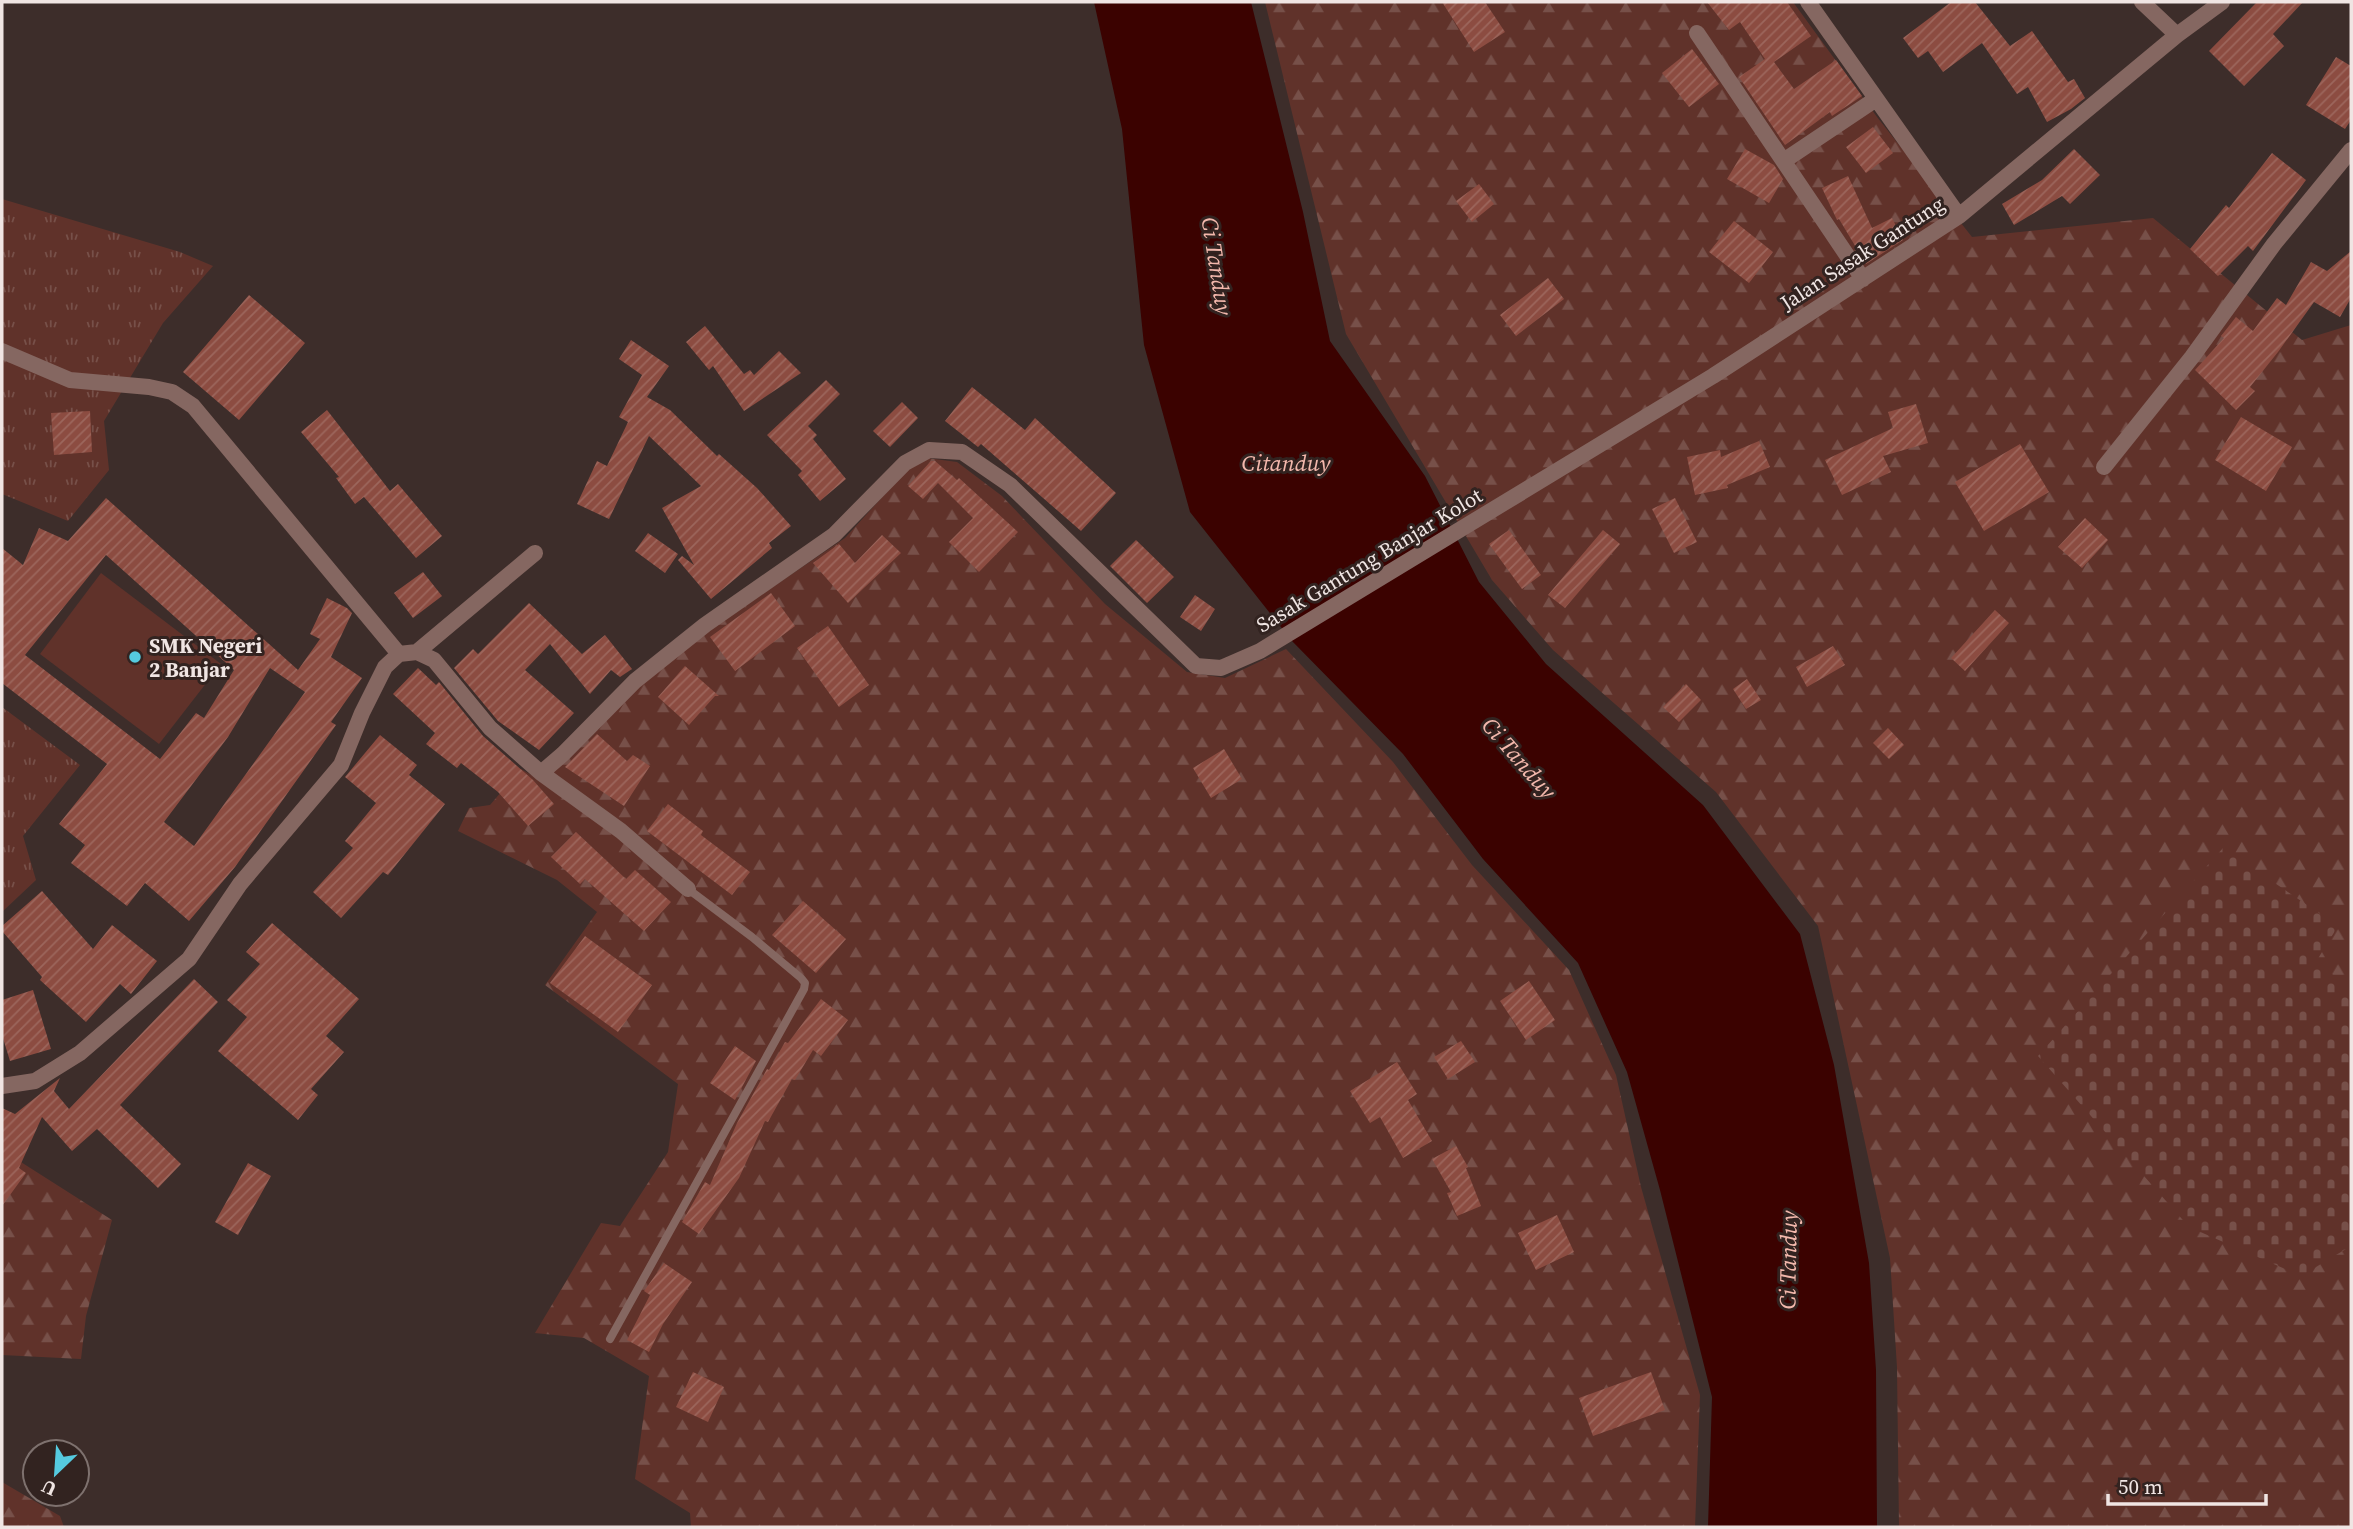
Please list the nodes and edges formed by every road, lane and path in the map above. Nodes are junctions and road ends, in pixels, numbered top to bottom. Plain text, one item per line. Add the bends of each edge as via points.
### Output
1 (1808, 2) edge
2 (2142, 2) edge
3 (2222, 2) edge
4 (1697, 33) dead end
5 (2177, 35) junction
6 (1876, 99) junction
7 (2351, 150) edge
8 (1785, 160) junction
9 (1959, 216) junction
10 (1863, 279) junction
11 (2, 351) edge
12 (2104, 467) dead end
13 (1500, 505) joint
14 (535, 553) dead end
15 (417, 652) junction
16 (399, 654) junction
17 (541, 773) junction
18 (688, 889) joint
19 (2, 1086) edge
20 (610, 1339) dead end

1 - 6 street
2 - 5 street
3 - 5 street, Jalan Sasak Gantung
4 - 8 street
5 - 9 street, Jalan Sasak Gantung
6 - 8 street
6 - 9 street
7 - 12 street
8 - 10 street
9 - 10 street, Jalan Sasak Gantung
10 - 13 street, Jalan Sasak Gantung
11 - 16 street via 70,380 149,387 172,392 193,406
13 - 17 street, Sasak Gantung Banjar Kolot via 1260,651 1221,668 1196,666 1010,485 962,452 929,450 905,463 834,535 705,625 635,681
14 - 15 street
15 - 16 street
15 - 17 street via 433,660 490,728
16 - 19 street via 385,667 341,765 240,884 188,959 80,1053 35,1081
17 - 18 street via 621,831
18 - 20 lane via 801,978 804,989

